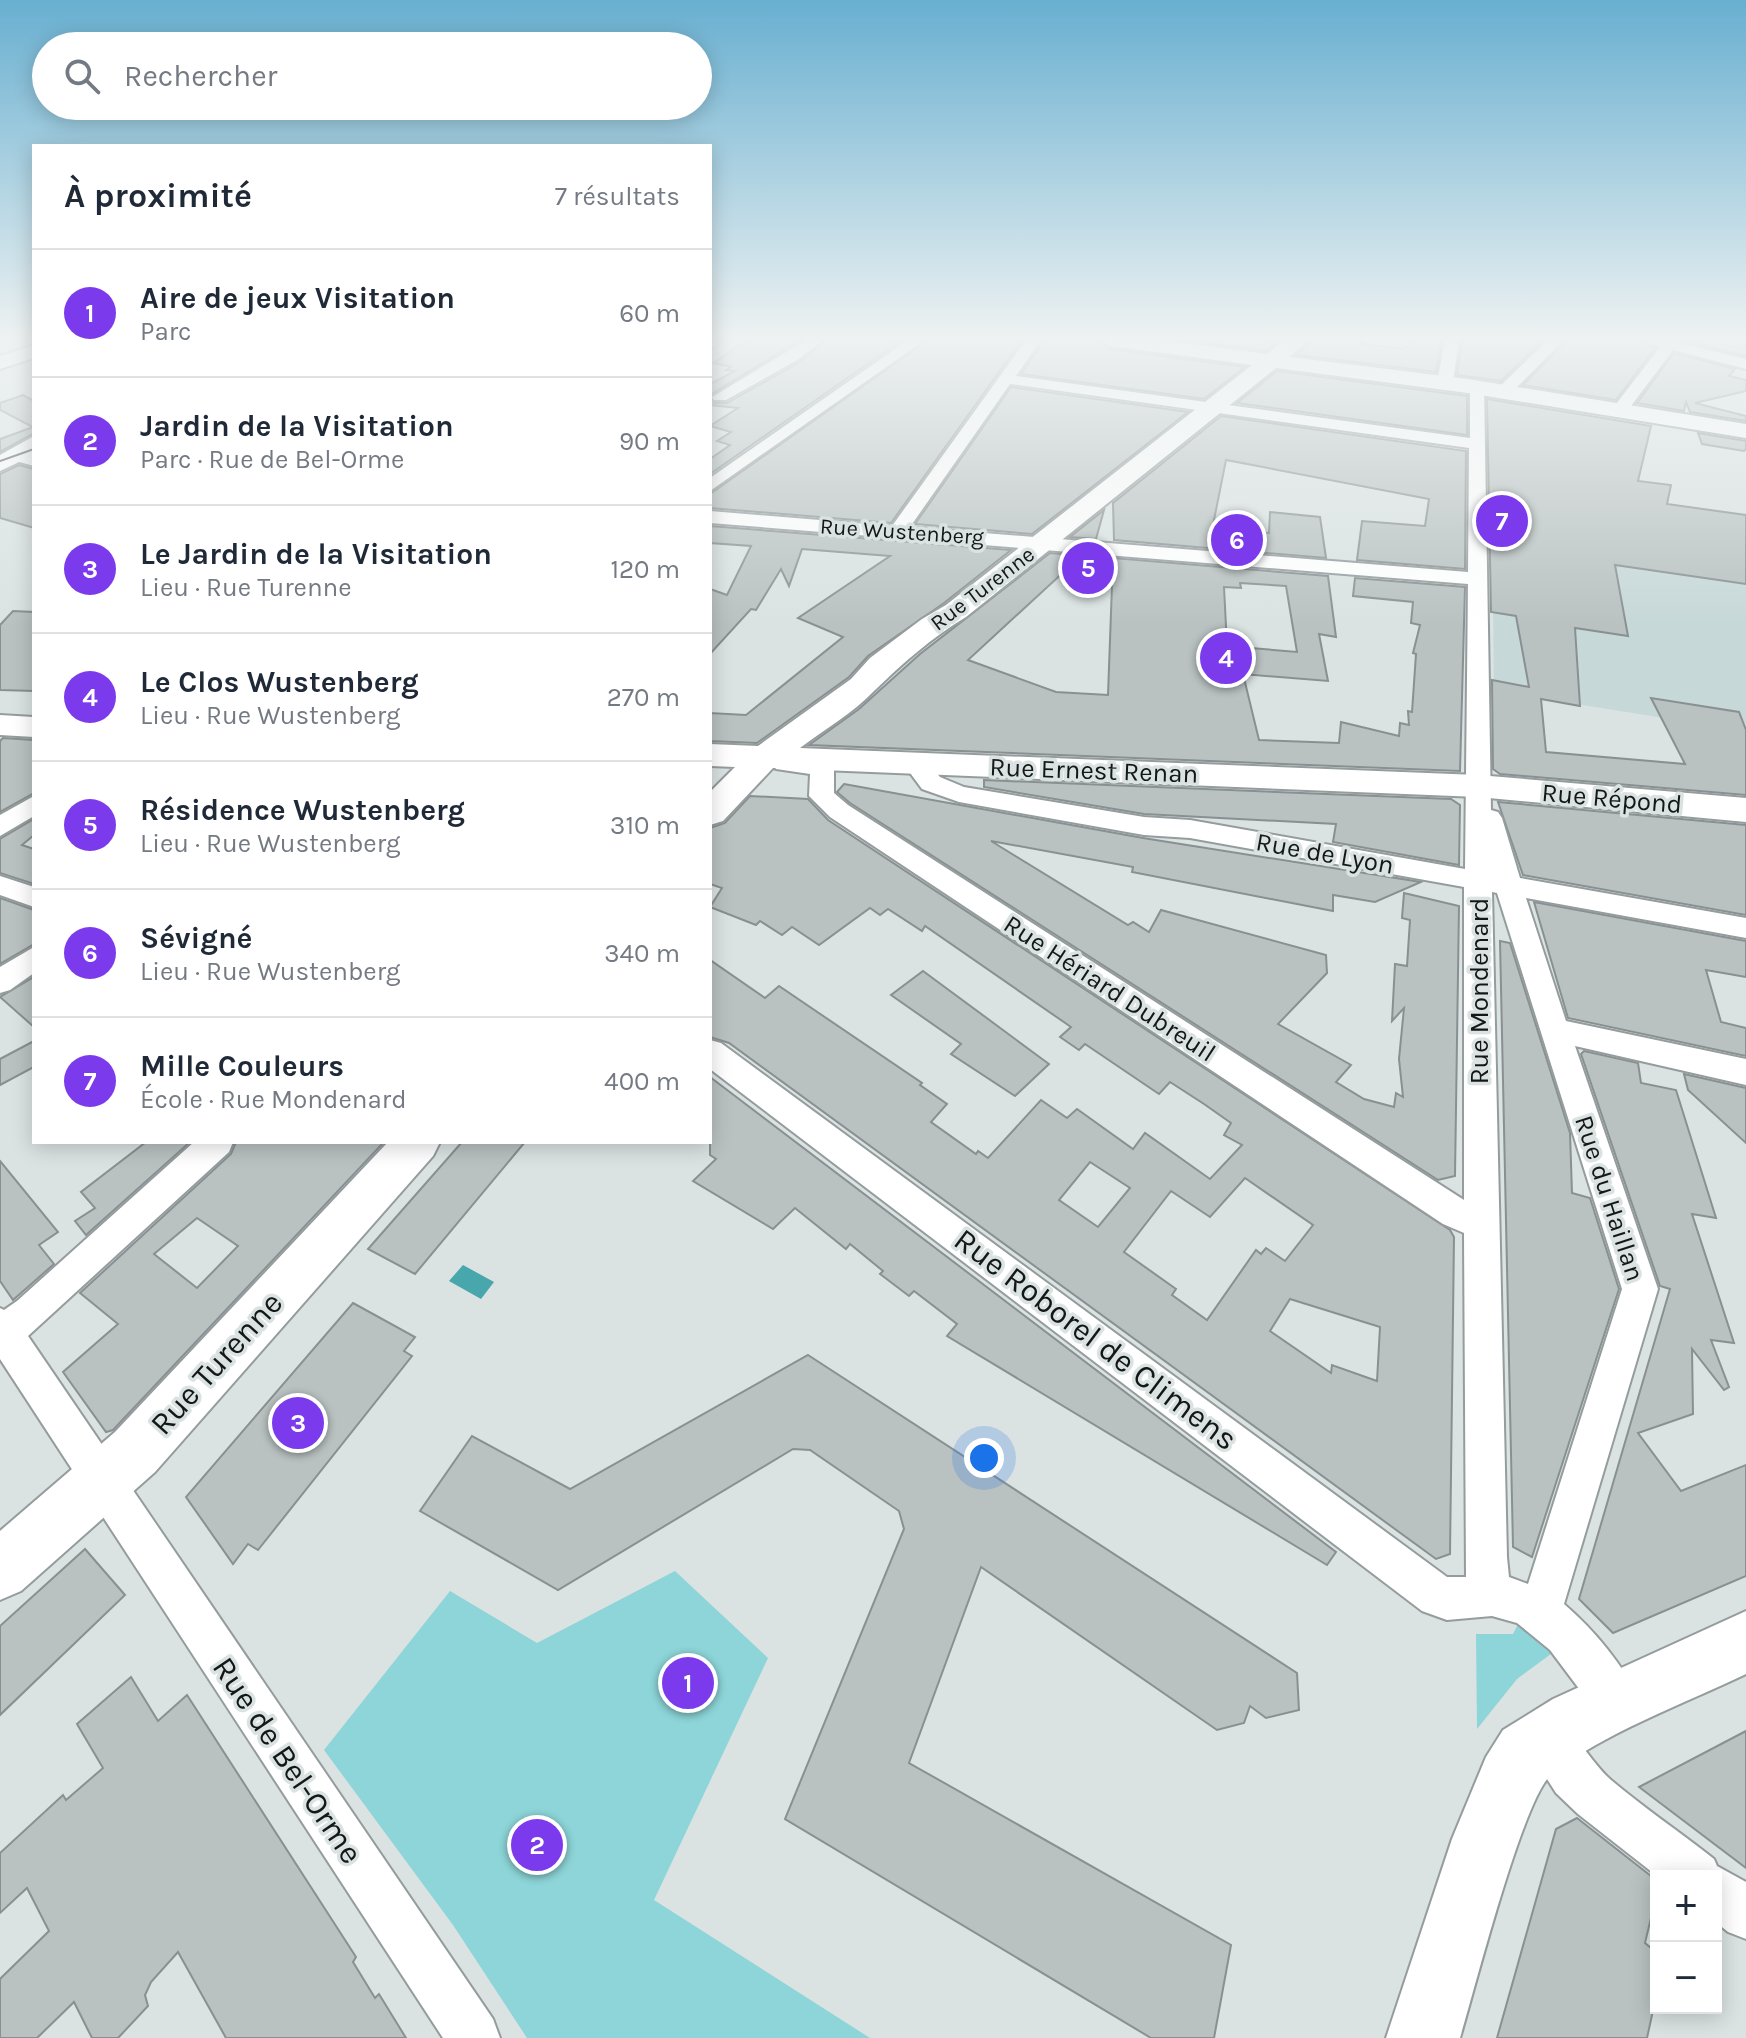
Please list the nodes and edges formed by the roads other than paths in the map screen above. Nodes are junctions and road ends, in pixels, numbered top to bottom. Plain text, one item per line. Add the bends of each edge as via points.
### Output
1 (783, 435) edge
2 (966, 435) edge
3 (1180, 435) edge
4 (1414, 435) edge
5 (1477, 435) edge
6 (1477, 444) junction
7 (712, 485) edge
8 (712, 517) edge
9 (898, 531) junction
10 (1043, 543) junction
11 (1478, 579) junction
12 (0, 725) edge
13 (32, 727) edge
14 (712, 755) edge
15 (763, 760) junction
16 (914, 762) junction
17 (822, 763) junction
18 (1478, 786) junction
19 (32, 805) edge
20 (1746, 810) edge
21 (712, 811) edge
22 (0, 827) edge
23 (1493, 883) junction
24 (0, 885) edge
25 (32, 896) edge
26 (1746, 928) edge
27 (32, 959) edge
28 (0, 982) edge
29 (1556, 1032) junction
30 (712, 1053) edge
31 (1746, 1072) edge
32 (215, 1144) edge
33 (415, 1144) edge
34 (1480, 1224) junction
35 (2, 1329) edge
36 (101, 1482) junction
37 (0, 1570) edge
38 (1489, 1594) junction
39 (1540, 1612) junction
40 (1746, 1642) edge
41 (1617, 1702) junction
42 (1547, 1738) junction
43 (1689, 1870) edge
44 (1722, 1895) edge
45 (1746, 1914) edge
46 (474, 2038) edge
47 (1423, 2038) edge

1 - 7 street
2 - 9 street
3 - 10 street, Rue Turenne
4 - 6 street
5 - 6 street, Rue Mondenard
6 - 11 street, Rue Mondenard
8 - 9 street, Rue Wustenberg
9 - 10 street, Rue Wustenberg
10 - 11 street, Rue Wustenberg
10 - 15 street, Rue Turenne
11 - 18 street, Rue Mondenard
12 - 13 street
14 - 15 street, Rue Ernest Renan
15 - 17 street, Rue Ernest Renan
15 - 21 street, Rue Turenne
16 - 17 street, Rue Ernest Renan
16 - 18 street, Rue Ernest Renan
16 - 23 street, Rue de Lyon via 931,783 959,794
17 - 34 street, Rue Hériard Dubreuil via 822,796 839,811 1455,1213
18 - 20 street, Rue Répond
18 - 23 street, Rue Mondenard
19 - 22 street
23 - 26 street, Rue de Lyon
23 - 29 street, Rue du Haillan
23 - 34 street, Rue Mondenard
24 - 25 street
27 - 28 street
29 - 31 street
29 - 39 street, Rue du Haillan via 1640,1295
30 - 38 street, Rue Roborel de Climens via 1437,1596 1458,1602
32 - 35 street via 30,1313
33 - 36 street, Rue Turenne via 135,1452
34 - 38 street, Rue Mondenard
35 - 36 street, Rue de Bel-Orme
36 - 37 street, Rue Turenne
36 - 46 street, Rue de Bel-Orme
38 - 39 street
39 - 41 street
40 - 41 street
41 - 42 street
42 - 43 street via 1595,1797
42 - 47 street via 1526,1753 1509,1780
44 - 45 street

